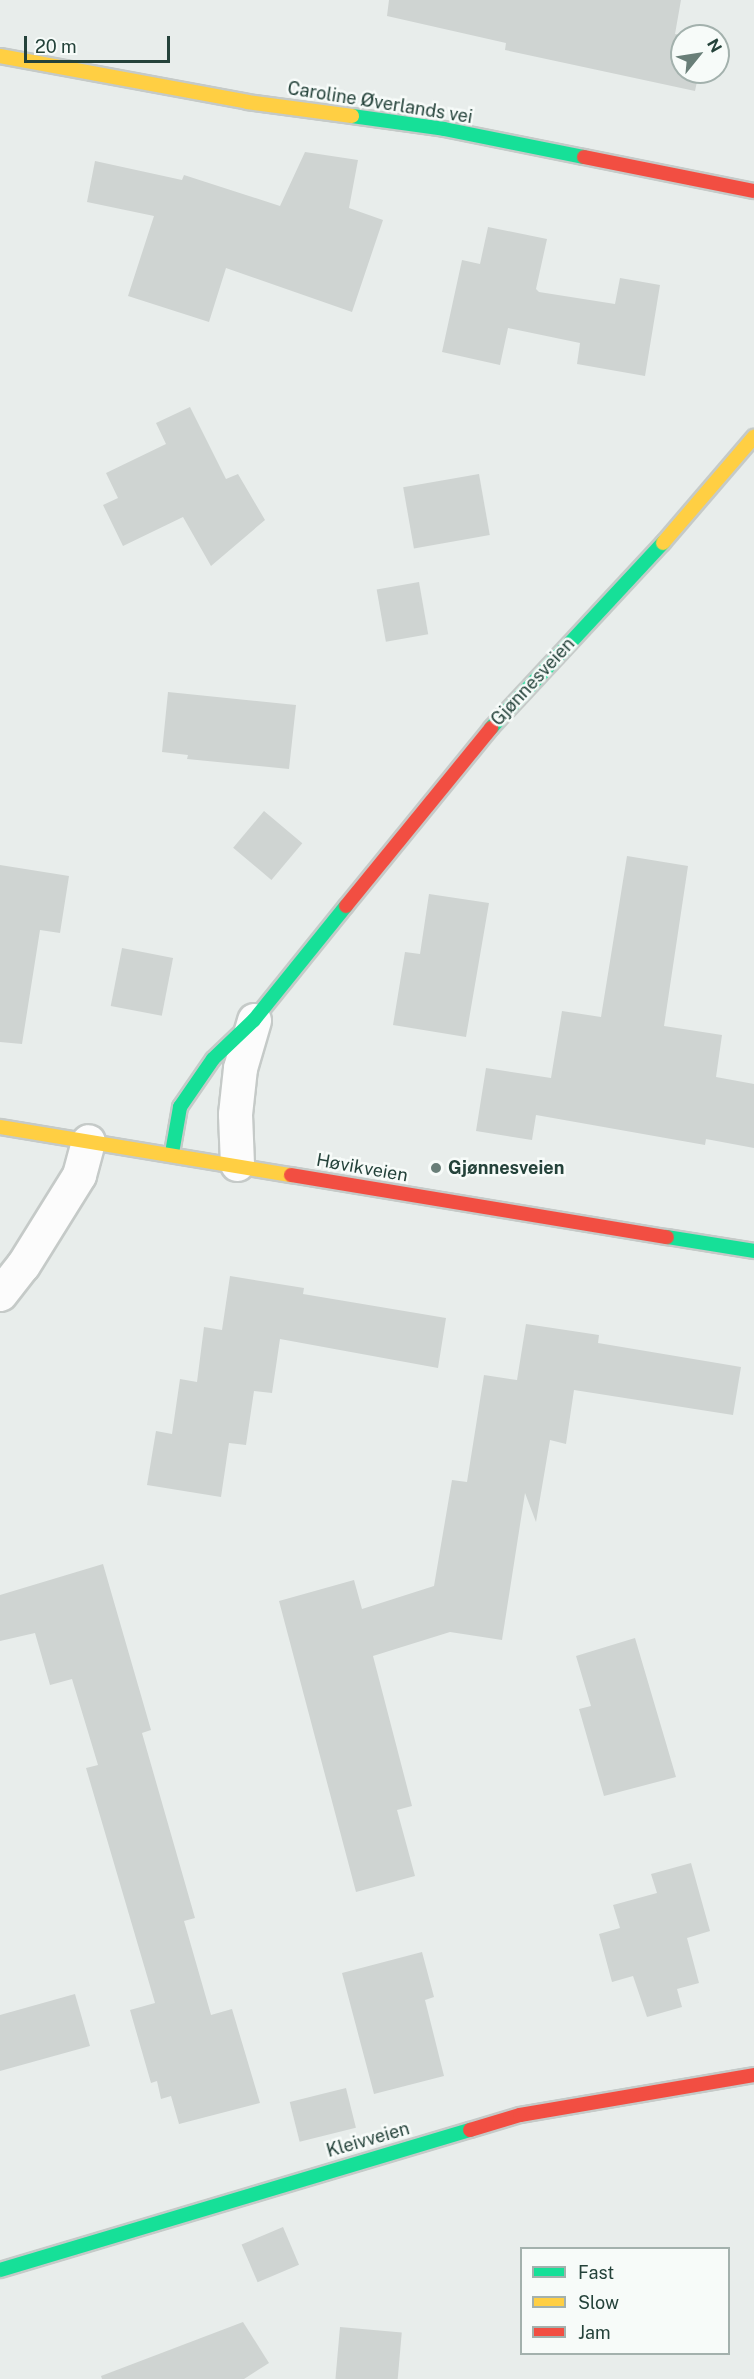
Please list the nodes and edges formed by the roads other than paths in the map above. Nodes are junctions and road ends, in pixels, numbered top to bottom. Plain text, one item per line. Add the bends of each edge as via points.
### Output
1 (0, 56) edge
2 (754, 191) edge
3 (754, 437) edge
4 (254, 1020) junction
5 (0, 1127) edge
6 (88, 1141) junction
7 (172, 1153) junction
8 (237, 1164) junction
9 (754, 1251) edge
10 (0, 1294) edge
11 (754, 2075) edge
12 (0, 2270) edge

1 - 2 street, Caroline Øverlands vei via 247,102 444,129
3 - 4 street, Gjønnesveien via 693,511 489,730
4 - 7 street, Gjønnesveien via 213,1059 180,1107
4 - 8 street, Gjønnesveien via 240,1068 235,1114
5 - 6 street, Høvikveien
6 - 7 street, Høvikveien
6 - 10 street via 79,1175 23,1265
7 - 8 street, Høvikveien
8 - 9 street, Høvikveien
11 - 12 street, Kleivveien via 520,2115

